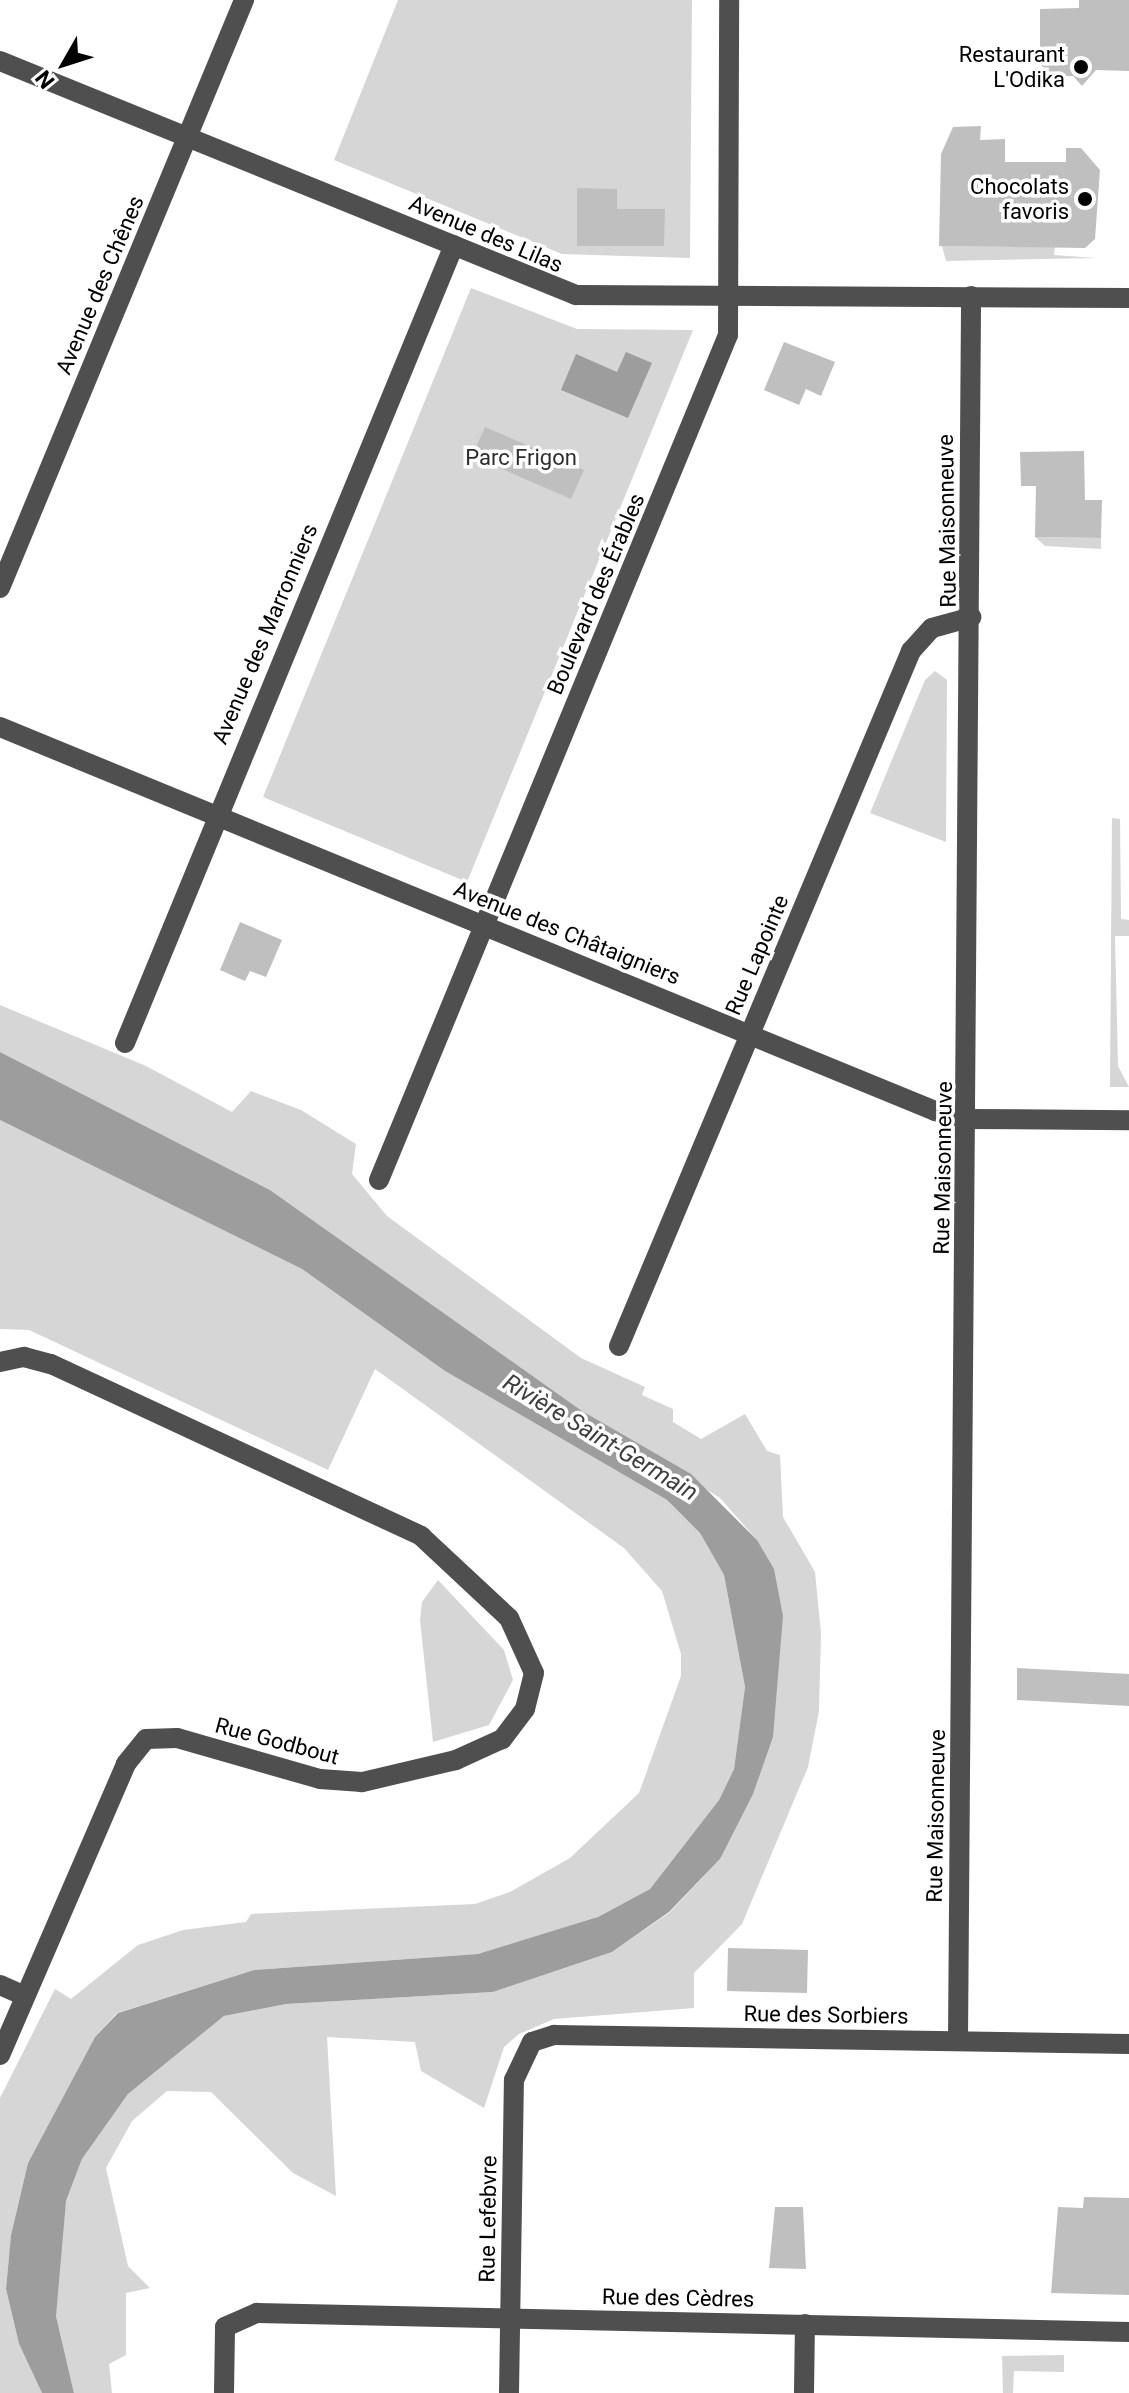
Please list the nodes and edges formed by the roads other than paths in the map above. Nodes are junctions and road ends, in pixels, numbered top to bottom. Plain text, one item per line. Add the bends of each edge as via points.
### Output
1 (244, 0) edge
2 (729, 0) edge
3 (0, 61) edge
4 (187, 136) junction
5 (454, 245) junction
6 (728, 293) junction
7 (971, 296) junction
8 (1129, 298) edge
9 (0, 588) edge
10 (972, 617) junction
11 (0, 727) edge
12 (215, 816) junction
13 (483, 924) junction
14 (750, 1033) junction
15 (125, 1043) dead end
16 (967, 1119) junction
17 (1129, 1120) edge
18 (379, 1180) dead end
19 (619, 1346) dead end
20 (0, 1362) edge
21 (0, 1985) edge
22 (25, 1996) junction
23 (958, 2040) junction
24 (1129, 2044) edge
25 (525, 2048) joint
26 (0, 2055) edge
27 (510, 2319) junction
28 (805, 2324) junction
29 (1129, 2332) edge
30 (224, 2393) edge
31 (509, 2393) edge
32 (804, 2393) edge

1 - 4 street, Avenue des Chênes
2 - 6 street, Boulevard des Érables
3 - 4 street, Avenue des Lilas
4 - 5 street, Avenue des Lilas
4 - 9 street, Avenue des Chênes
5 - 6 street, Avenue des Lilas via 576,295
5 - 12 street, Avenue des Marronniers
6 - 7 street, Avenue des Lilas
6 - 13 street, Boulevard des Érables via 728,335
7 - 8 street, Avenue des Lilas
7 - 10 street, Rue Maisonneuve
10 - 14 street, Rue Lapointe via 944,621 912,647
10 - 16 street, Rue Maisonneuve
11 - 12 street, Avenue des Châtaigniers
12 - 13 street, Avenue des Châtaigniers
12 - 15 street, Avenue des Marronniers
13 - 14 street, Avenue des Châtaigniers
13 - 18 street, Boulevard des Érables
14 - 16 street, Avenue des Châtaigniers
14 - 19 street, Rue Lapointe
16 - 17 street, Avenue des Châtaigniers
16 - 23 street, Rue Maisonneuve
20 - 22 street, Rue Godbout via 24,1357 51,1364 421,1536 509,1618 534,1673 525,1709 502,1739 456,1760 362,1782 320,1779 177,1738 146,1739 126,1764
21 - 22 street
22 - 26 street, Rue Godbout
23 - 24 street, Rue des Sorbiers
23 - 25 street, Rue des Sorbiers via 554,2035
25 - 27 street, Rue Lefebvre via 514,2080
27 - 28 street, Rue des Cèdres
27 - 30 street, Rue des Cèdres via 267,2313 228,2322
27 - 31 street, Rue Lefebvre
28 - 29 street, Rue des Cèdres
28 - 32 street

